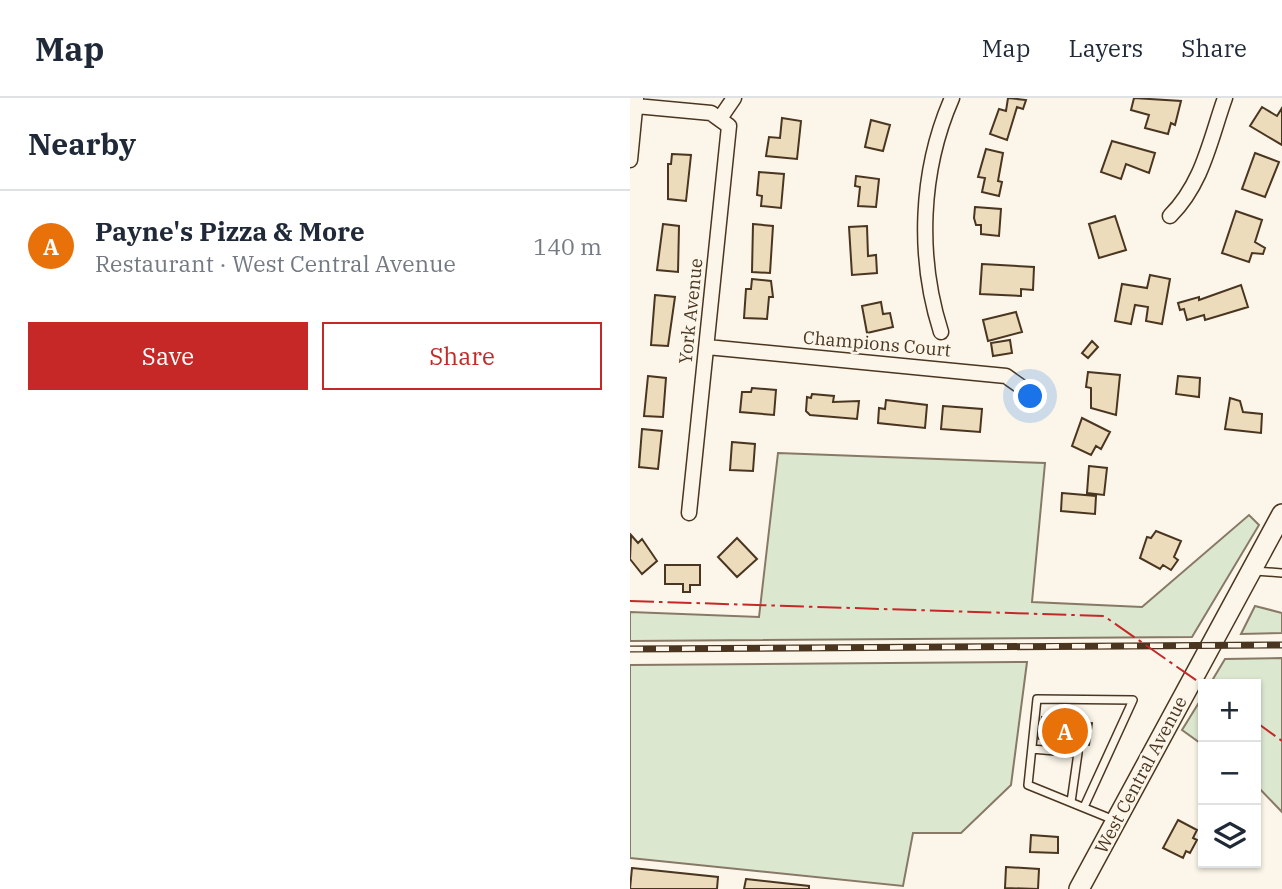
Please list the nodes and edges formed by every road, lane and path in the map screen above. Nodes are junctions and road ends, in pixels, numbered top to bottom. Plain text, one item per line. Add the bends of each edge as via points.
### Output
1 (734, 98) edge
2 (951, 98) edge
3 (1225, 98) edge
4 (636, 102) edge
5 (721, 117) junction
6 (630, 160) edge
7 (1170, 216) dead end
8 (941, 332) dead end
9 (707, 347) junction
10 (1037, 398) dead end
11 (689, 513) dead end
12 (1282, 514) edge
13 (1251, 571) junction
14 (1282, 573) edge
15 (1032, 748) junction
16 (1071, 802) junction
17 (1084, 807) junction
18 (1116, 820) junction
19 (1079, 889) edge

1 - 5 street
2 - 8 street via 931,165 926,208 926,264
3 - 7 street via 1199,177
4 - 5 street
4 - 6 street
5 - 9 street, York Avenue via 730,131
9 - 10 street, Champions Court via 1006,376
9 - 11 street, York Avenue
12 - 13 main road, West Central Avenue
13 - 14 lane
13 - 18 main road, West Central Avenue
15 - 16 lane via 1028,785
15 - 16 lane via 1075,748
15 - 17 lane via 1037,699 1133,700
16 - 17 lane
17 - 18 lane
18 - 19 main road, West Central Avenue

